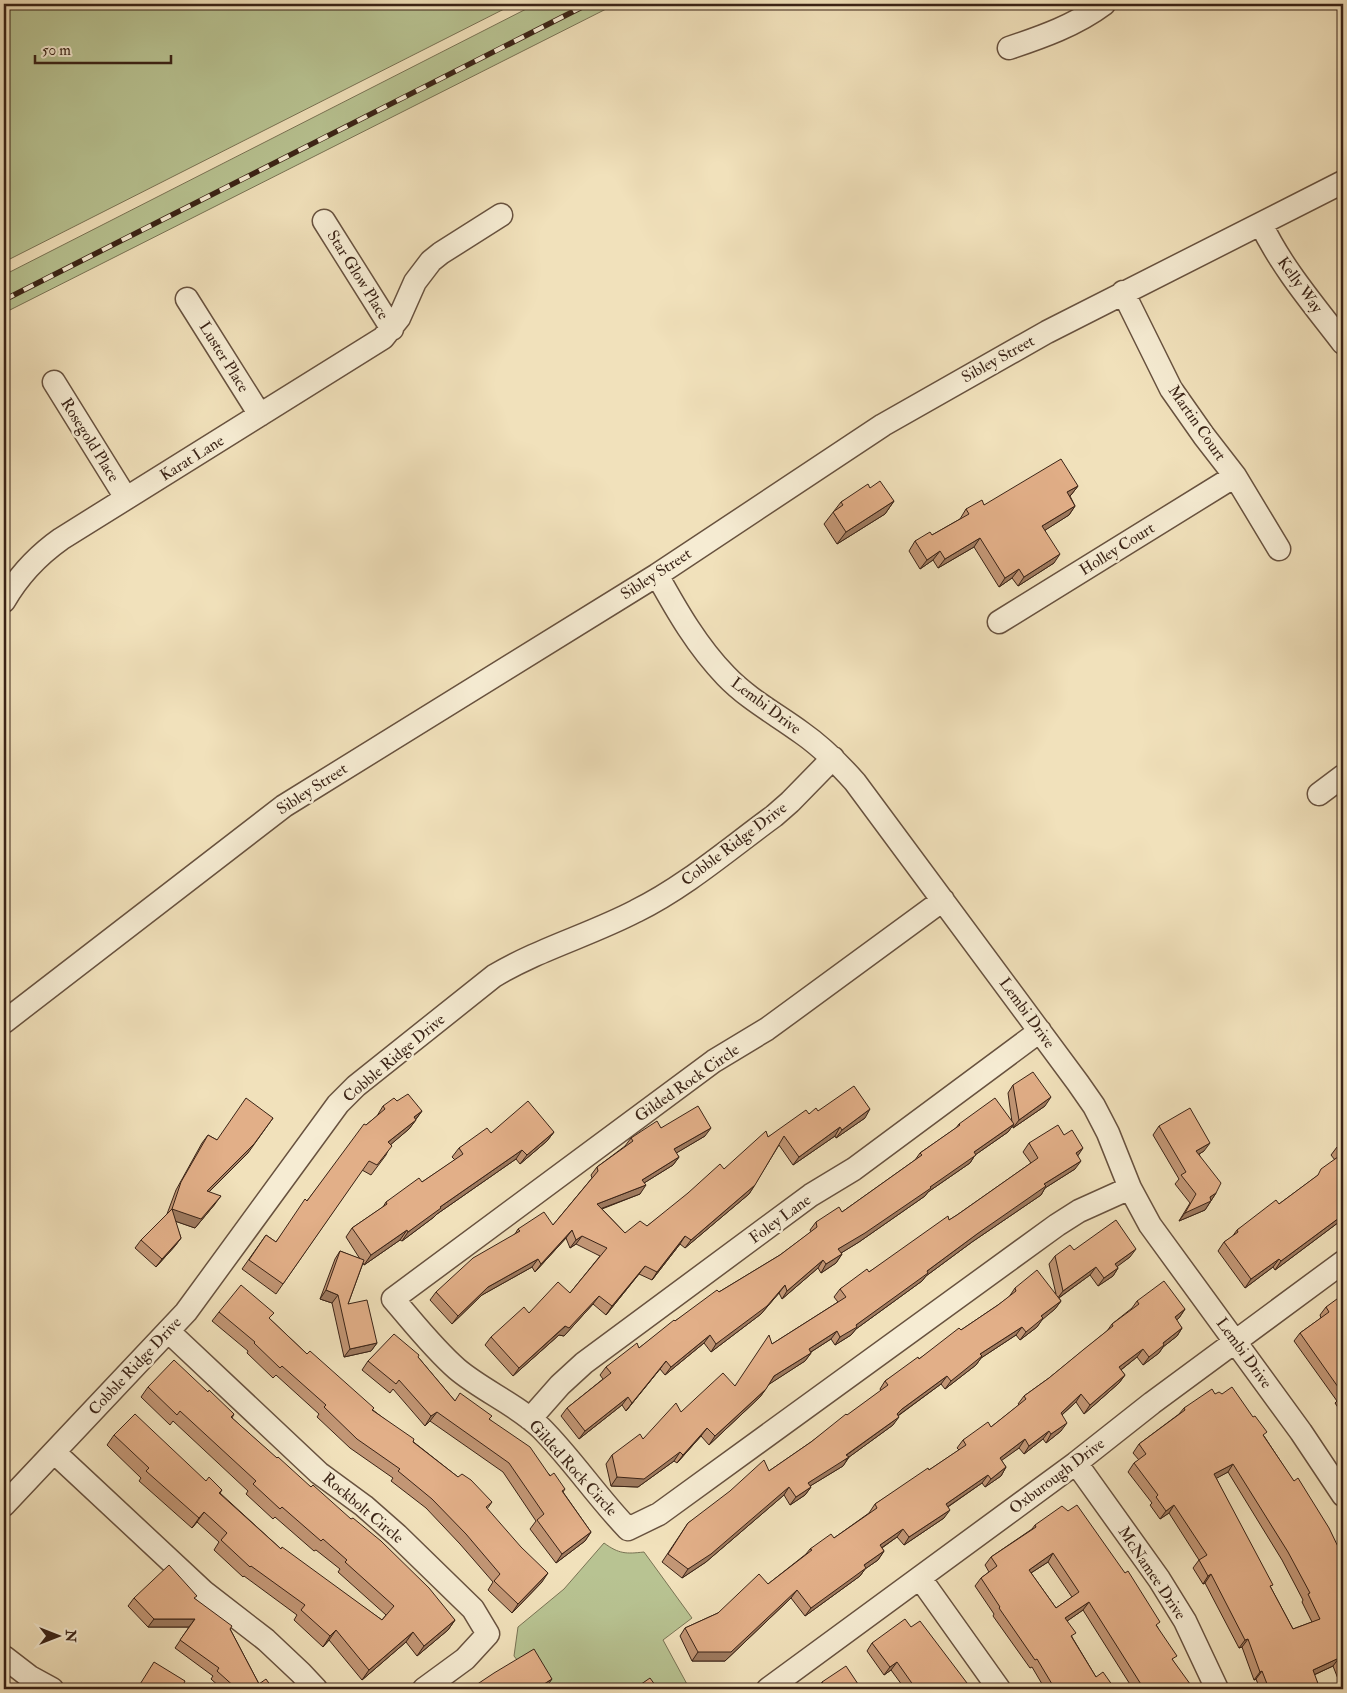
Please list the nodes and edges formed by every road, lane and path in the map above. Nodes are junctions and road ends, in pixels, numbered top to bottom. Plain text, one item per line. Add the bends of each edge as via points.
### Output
1 (1104, 4) edge
2 (1009, 48) dead end
3 (1343, 182) edge
4 (501, 215) dead end
5 (324, 221) dead end
6 (1261, 224) junction
7 (1123, 292) junction
8 (187, 299) dead end
9 (392, 329) junction
10 (1343, 343) edge
11 (54, 382) dead end
12 (260, 415) junction
13 (1235, 476) junction
14 (126, 498) junction
15 (1279, 549) dead end
16 (657, 575) junction
17 (4, 600) edge
18 (999, 622) dead end
19 (833, 758) junction
20 (1343, 776) edge
21 (1318, 794) dead end
22 (943, 900) junction
23 (4, 1022) edge
24 (1040, 1031) junction
25 (1130, 1188) junction
26 (1343, 1262) edge
27 (168, 1331) junction
28 (1235, 1341) junction
29 (530, 1419) junction
30 (54, 1452) junction
31 (1076, 1464) junction
32 (1343, 1495) edge
33 (4, 1505) edge
34 (920, 1578) junction
35 (4, 1657) edge
36 (52, 1689) edge
37 (316, 1689) edge
38 (424, 1689) edge
39 (768, 1689) edge
40 (999, 1689) edge
41 (1218, 1689) edge

1 - 2 street via 1066,26
3 - 6 street, Sibley Street
4 - 9 street, Karat Lane via 431,261 415,282
5 - 9 street, Star Glow Place
6 - 7 street, Sibley Street
6 - 10 street, Kelly Way via 1270,244
7 - 13 street, Martin Court via 1171,389
7 - 16 street, Sibley Street via 883,425
8 - 12 street, Luster Place
9 - 12 street, Karat Lane via 372,346
11 - 14 street, Rosegold Place
12 - 14 street, Karat Lane
13 - 15 street, Martin Court
13 - 18 street, Holley Court
14 - 17 street, Karat Lane via 48,548 23,572
16 - 19 street, Lembi Drive via 688,629 726,676 756,703
16 - 23 street, Sibley Street via 284,806
19 - 22 street, Lembi Drive via 855,782
19 - 27 street, Cobble Ridge Drive via 790,802 663,897 519,961 494,976 356,1086 338,1104 186,1312
20 - 21 street
22 - 24 street, Lembi Drive
22 - 29 street, Gilded Rock Circle via 767,1029 714,1061 393,1298 457,1369
24 - 25 street, Lembi Drive via 1094,1106
24 - 29 street, Foley Lane via 584,1363
25 - 28 street, Lembi Drive via 1150,1225
25 - 29 street, Gilded Rock Circle via 1079,1211 1057,1225 659,1514 628,1529
26 - 28 street, Oxburough Drive
27 - 30 street, Cobble Ridge Drive
27 - 38 street, Rockbolt Circle via 320,1473 397,1535 472,1610 488,1634 465,1659
28 - 31 street, Oxburough Drive
28 - 32 street, Lembi Drive
30 - 33 street, Cobble Ridge Drive
30 - 37 street via 204,1592 266,1640
31 - 34 street, Oxburough Drive
31 - 41 street, McNamee Drive via 1159,1579 1184,1620
34 - 39 street, Oxburough Drive
34 - 40 street
35 - 36 street

